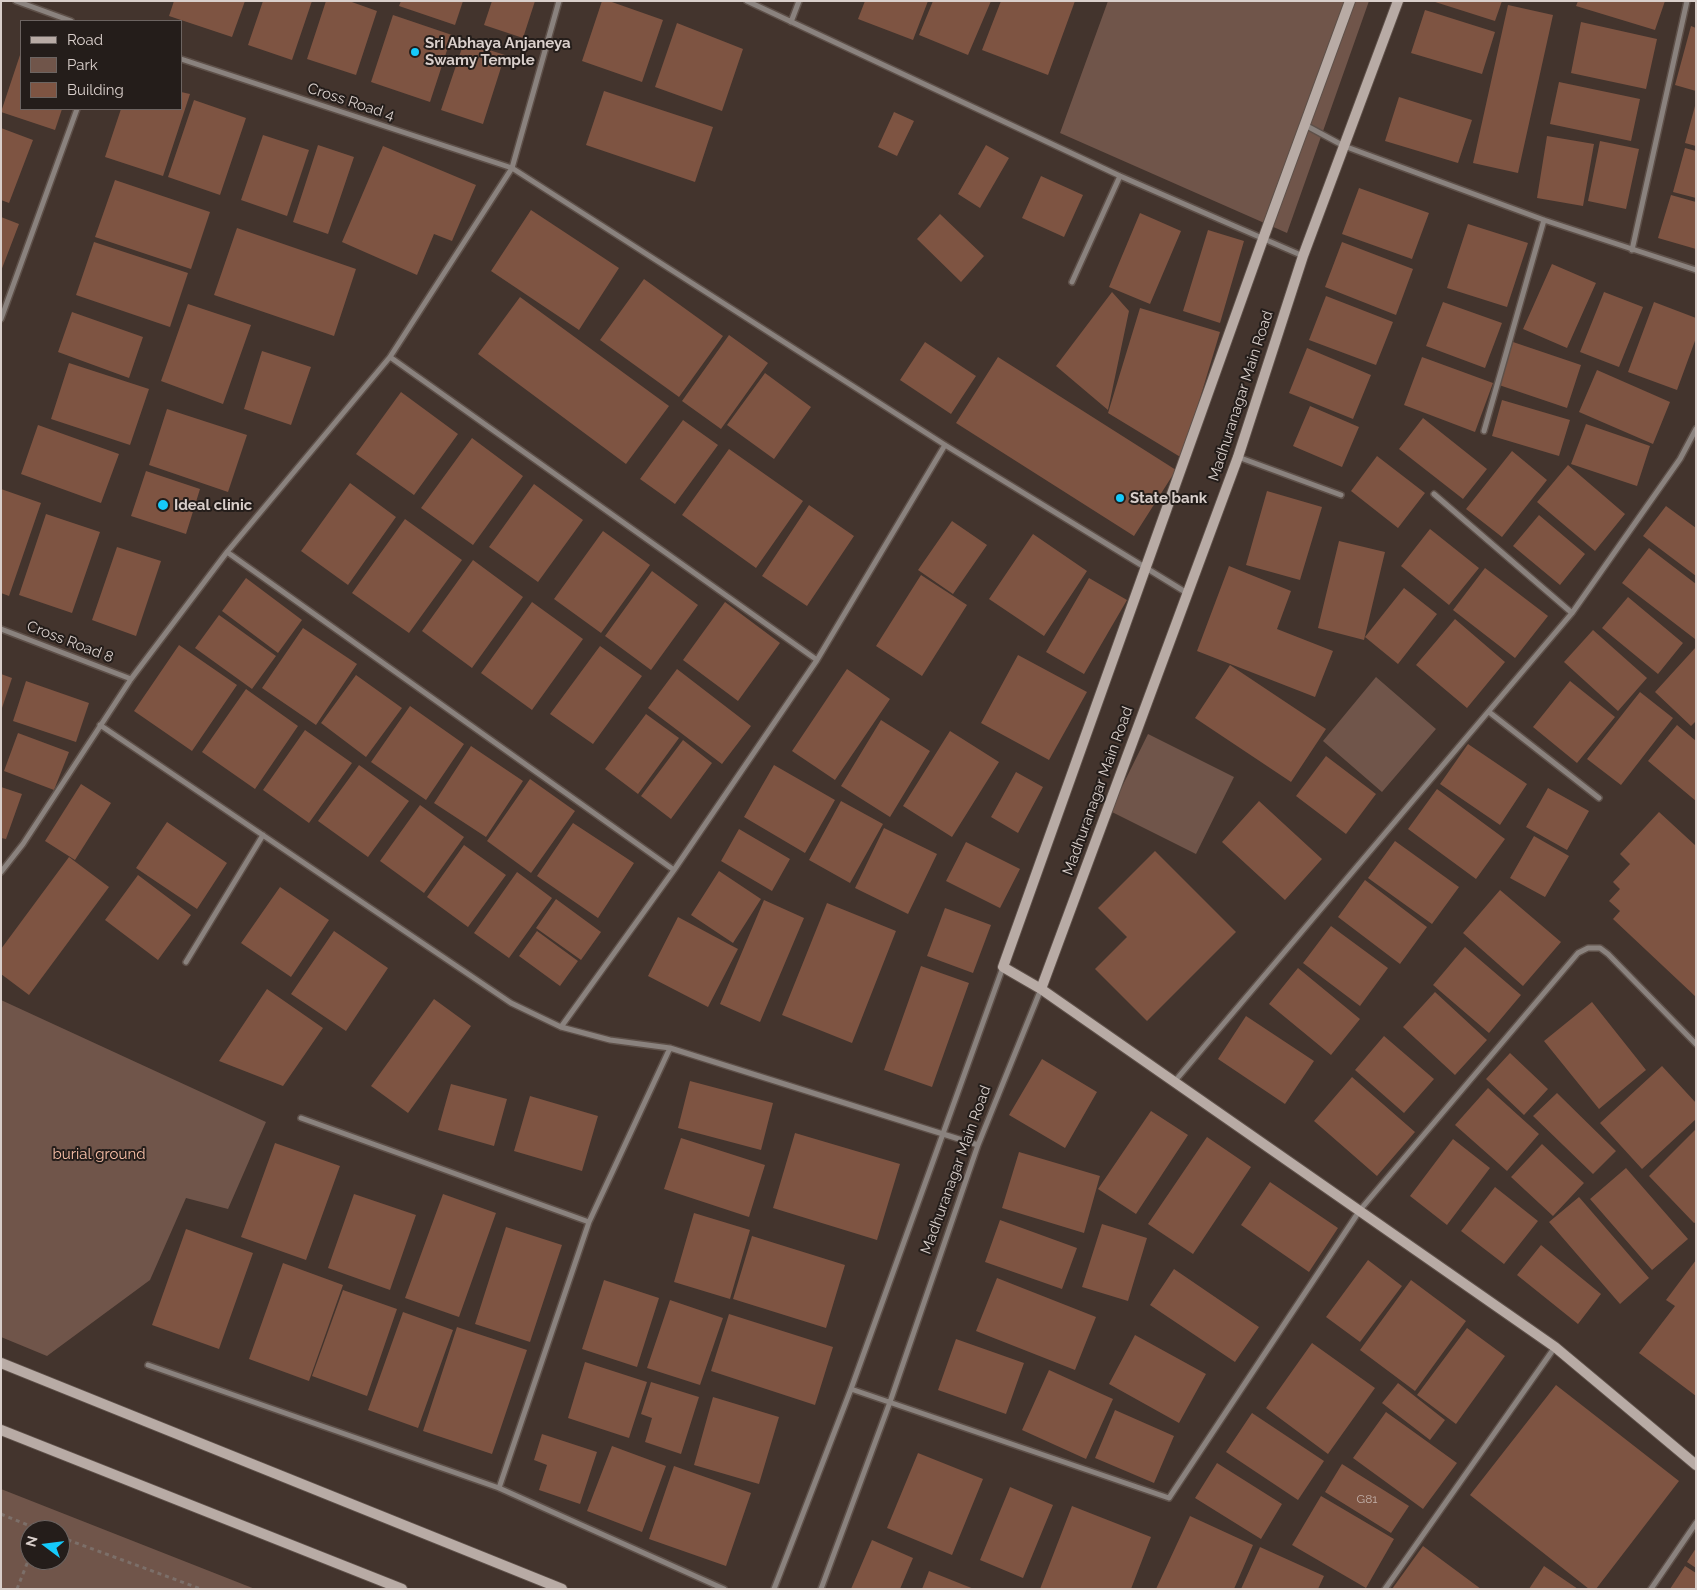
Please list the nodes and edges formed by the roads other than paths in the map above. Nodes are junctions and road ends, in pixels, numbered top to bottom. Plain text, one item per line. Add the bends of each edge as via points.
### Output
1 (16, 1) edge
2 (559, 1) edge
3 (747, 1) edge
4 (799, 1) edge
5 (1350, 1) edge
6 (1398, 1) edge
7 (1687, 1) edge
8 (68, 20) edge
9 (791, 22) junction
10 (182, 59) edge
11 (77, 110) edge
12 (1304, 125) junction
13 (1344, 146) junction
14 (512, 168) junction
15 (1120, 176) junction
16 (1544, 220) junction
17 (1262, 239) junction
18 (1632, 250) junction
19 (1303, 256) junction
20 (1696, 270) edge
21 (1072, 282) dead end
22 (1, 319) edge
23 (390, 357) junction
24 (1696, 429) edge
25 (1484, 432) dead end
26 (945, 445) junction
27 (1238, 457) junction
28 (1434, 494) dead end
29 (1340, 496) dead end
30 (227, 552) junction
31 (1146, 568) junction
32 (1188, 593) junction
33 (1572, 613) junction
34 (1, 629) edge
35 (817, 660) junction
36 (131, 678) junction
37 (1488, 712) junction
38 (100, 725) junction
39 (1599, 798) dead end
40 (263, 835) junction
41 (674, 870) junction
42 (1, 872) edge
43 (186, 962) dead end
44 (1003, 966) junction
45 (1041, 988) junction
46 (561, 1027) junction
47 (1696, 1044) edge
48 (670, 1048) junction
49 (1174, 1081) junction
50 (301, 1118) dead end
51 (941, 1134) junction
52 (978, 1145) junction
53 (1360, 1210) junction
54 (589, 1222) junction
55 (1555, 1348) junction
56 (1, 1363) edge
57 (148, 1365) dead end
58 (850, 1388) junction
59 (890, 1402) junction
60 (1, 1430) edge
61 (1696, 1465) edge
62 (499, 1488) junction
63 (1696, 1523) edge
64 (402, 1589) edge
65 (562, 1589) edge
66 (724, 1589) edge
67 (774, 1589) edge
68 (821, 1589) edge
69 (1385, 1589) edge
70 (1651, 1589) edge

1 - 8 street
2 - 14 street
3 - 9 street
4 - 9 street
5 - 12 street, Madhuranagar Main Road
6 - 13 street, Madhuranagar Main Road
7 - 18 street
9 - 15 street
10 - 14 street, Cross Road 4
11 - 22 street
12 - 13 street
12 - 17 street, Madhuranagar Main Road
13 - 16 street
13 - 19 street, Madhuranagar Main Road
14 - 23 street
14 - 26 street, Cross Road 4
15 - 17 street
15 - 21 street
16 - 18 street
16 - 25 street
17 - 19 street
17 - 31 street, Madhuranagar Main Road
18 - 20 street
19 - 27 street, Madhuranagar Main Road
23 - 30 street
23 - 35 street
24 - 33 street via 1680,458
26 - 31 street, Cross Road 4
26 - 35 street
27 - 29 street
27 - 32 street, Madhuranagar Main Road
28 - 33 street
30 - 36 street
30 - 41 street
31 - 32 street, Cross Road 4
31 - 44 street, Madhuranagar Main Road
32 - 45 street, Madhuranagar Main Road
33 - 37 street
34 - 36 street, Cross Road 8
35 - 41 street
36 - 38 street
37 - 39 street
37 - 49 street
38 - 40 street
38 - 42 street via 23,844
40 - 43 street
40 - 46 street via 511,1003
41 - 46 street
44 - 45 street
44 - 51 street, Madhuranagar Main Road
45 - 49 street
45 - 52 street, Madhuranagar Main Road
46 - 48 street via 610,1040
47 - 53 street via 1608,954 1600,948 1588,948 1578,953
48 - 51 street
48 - 54 street
49 - 53 street
50 - 54 street
51 - 52 street
51 - 58 street, Madhuranagar Main Road
52 - 59 street, Madhuranagar Main Road
53 - 55 street
53 - 59 street via 1170,1498
54 - 62 street
55 - 61 street
55 - 69 street
56 - 65 street
57 - 62 street
58 - 59 street
58 - 67 street, Madhuranagar Main Road
59 - 68 street, Madhuranagar Main Road
60 - 64 street
62 - 66 street
63 - 70 street

